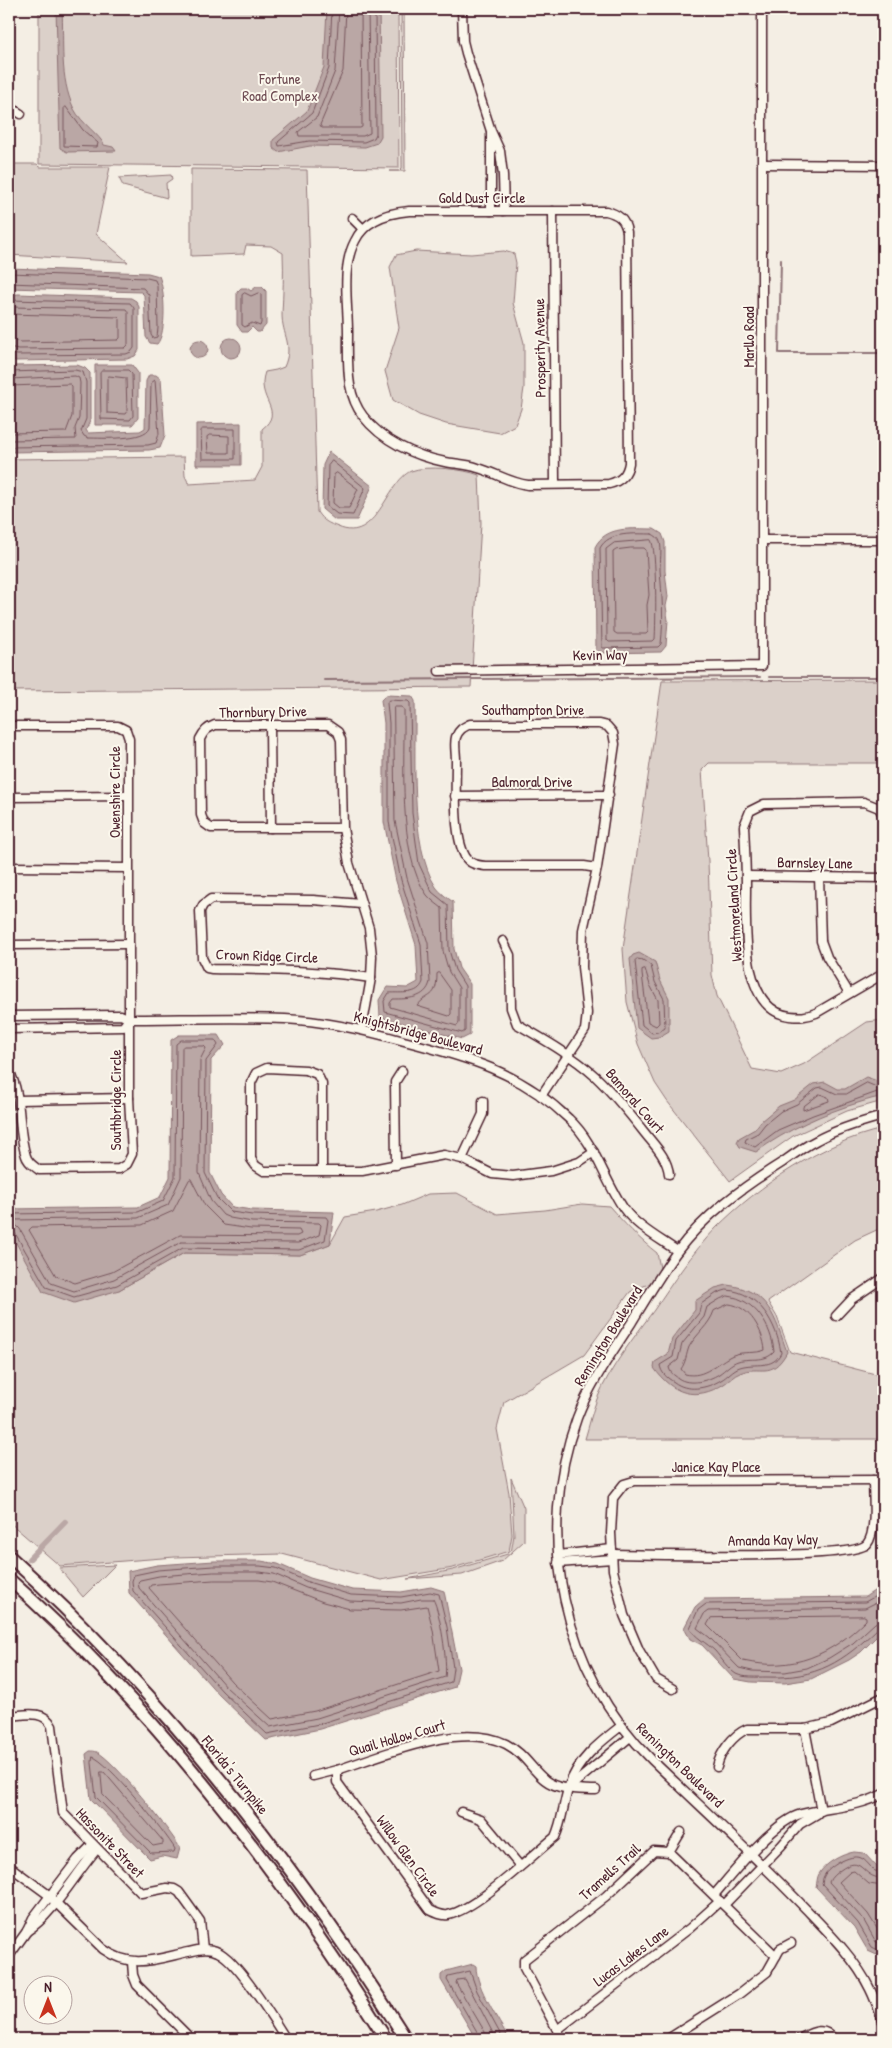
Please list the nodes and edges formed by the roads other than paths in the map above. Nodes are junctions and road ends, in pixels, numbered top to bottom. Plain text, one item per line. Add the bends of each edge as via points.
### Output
1 (462, 9) edge
2 (762, 9) edge
3 (9, 106) edge
4 (20, 114) dead end
5 (491, 131) junction
6 (763, 164) junction
7 (883, 164) edge
8 (491, 211) junction
9 (504, 211) junction
10 (552, 211) junction
11 (352, 218) dead end
12 (364, 230) junction
13 (555, 484) junction
14 (762, 540) junction
15 (883, 540) edge
16 (762, 666) joint
17 (439, 671) dead end
18 (270, 725) junction
19 (9, 726) edge
20 (609, 795) junction
21 (128, 796) junction
22 (456, 796) junction
23 (9, 797) edge
24 (883, 815) edge
25 (271, 828) junction
26 (343, 828) junction
27 (9, 867) edge
28 (128, 868) junction
29 (597, 868) junction
30 (746, 876) junction
31 (819, 876) junction
32 (883, 878) edge
33 (361, 904) junction
34 (503, 941) dead end
35 (129, 944) junction
36 (9, 945) edge
37 (883, 974) edge
38 (371, 978) junction
39 (849, 993) junction
40 (9, 1016) edge
41 (57, 1016) junction
42 (130, 1018) junction
43 (9, 1028) edge
44 (57, 1028) junction
45 (362, 1029) junction
46 (568, 1056) junction
47 (9, 1071) edge
48 (402, 1071) dead end
49 (541, 1096) junction
50 (130, 1098) junction
51 (18, 1100) junction
52 (483, 1101) dead end
53 (883, 1116) edge
54 (594, 1152) junction
55 (462, 1159) junction
56 (396, 1165) junction
57 (322, 1172) junction
58 (669, 1174) dead end
59 (677, 1251) junction
60 (883, 1278) edge
61 (836, 1316) dead end
62 (873, 1480) junction
63 (883, 1480) edge
64 (612, 1554) junction
65 (9, 1556) edge
66 (558, 1559) junction
67 (9, 1579) edge
68 (673, 1689) dead end
69 (883, 1697) edge
70 (9, 1716) edge
71 (621, 1726) junction
72 (805, 1729) junction
73 (630, 1736) junction
74 (716, 1767) dead end
75 (337, 1770) junction
76 (313, 1776) dead end
77 (568, 1789) junction
78 (596, 1790) dead end
79 (883, 1794) edge
80 (461, 1812) dead end
81 (821, 1812) junction
82 (681, 1832) dead end
83 (95, 1847) junction
84 (669, 1852) junction
85 (752, 1853) junction
86 (763, 1865) junction
87 (9, 1866) edge
88 (520, 1866) junction
89 (714, 1895) junction
90 (52, 1899) junction
91 (722, 1903) junction
92 (791, 1943) dead end
93 (203, 1949) junction
94 (9, 1956) edge
95 (776, 1956) junction
96 (132, 1962) junction
97 (883, 2021) edge
98 (557, 2030) junction
99 (832, 2038) edge
100 (191, 2039) edge
101 (286, 2039) edge
102 (386, 2039) edge
103 (406, 2039) edge
104 (562, 2039) edge
105 (668, 2039) edge
106 (799, 2039) edge

1 - 5 street via 464,47
2 - 6 street, Marllo Road
3 - 4 street
5 - 8 street
5 - 9 street via 501,156
6 - 7 street
6 - 14 street, Marllo Road
8 - 9 street, Gold Dust Circle
8 - 12 street, Gold Dust Circle via 399,212 378,218
9 - 10 street, Gold Dust Circle
10 - 13 street, Prosperity Avenue
10 - 13 street, Gold Dust Circle via 614,213 626,226 627,242 628,469 621,480 609,484
11 - 12 street
12 - 13 street, Gold Dust Circle via 351,249 347,272 348,375 352,395 364,417 381,433 413,453 430,459 480,468 516,483
14 - 15 street
14 - 16 street, Marllo Road
16 - 17 street, Kevin Way
18 - 25 street
18 - 25 street, Thornbury Drive via 215,725 203,732 200,739 200,815 211,828
18 - 26 street, Thornbury Drive via 328,725 338,732 341,740
19 - 21 street, Owenshire Circle via 118,726 126,730 129,739
20 - 22 street, Balmoral Drive
20 - 22 street, Southampton Drive via 615,744 613,733 607,726 470,724 462,728 456,738
20 - 29 street, Southampton Drive
21 - 23 street
21 - 28 street, Owenshire Circle
22 - 29 street, Southampton Drive via 458,830 465,856 475,865
24 - 30 street, Westmoreland Circle via 879,808 864,802 764,804 750,811 744,826
25 - 26 street, Thornbury Drive
26 - 33 street, Thornbury Drive
27 - 28 street
28 - 35 street, Owenshire Circle
29 - 46 street, Southampton Drive via 583,930 585,1030
30 - 31 street, Barnsley Lane
30 - 39 street, Westmoreland Circle via 750,966 765,1004 782,1015 805,1018
31 - 32 street, Barnsley Lane
31 - 39 street via 822,941 827,957
33 - 38 street, Thornbury Drive via 369,928
33 - 38 street, Crown Ridge Circle via 211,899 200,911 202,958 207,968 212,969 291,970
34 - 46 street, Bamoral Court via 510,955 512,1008 517,1024
35 - 36 street
35 - 42 street, Owenshire Circle
37 - 39 street, Westmoreland Circle
38 - 45 street, Thornbury Drive
40 - 41 street, Knightsbridge Boulevard
41 - 42 street, Knightsbridge Boulevard via 121,1015
41 - 44 street
42 - 44 street, Knightsbridge Boulevard via 123,1027
42 - 45 street, Knightsbridge Boulevard via 286,1019
42 - 50 street, Southbridge Circle
43 - 44 street, Knightsbridge Boulevard
45 - 49 street, Knightsbridge Boulevard via 467,1058 507,1075
46 - 49 street, Southampton Drive
46 - 58 street, Bamoral Court via 596,1077 619,1101 668,1164
47 - 51 street, Southbridge Circle
48 - 56 street via 396,1082
49 - 54 street, Knightsbridge Boulevard via 570,1119
50 - 51 street
50 - 51 street, Southbridge Circle via 132,1154 127,1164 119,1169 39,1170 26,1157
52 - 55 street via 483,1114
53 - 59 street, Remington Boulevard via 818,1139 758,1178 709,1216
54 - 55 street via 579,1162 551,1171 513,1176 492,1174
54 - 59 street, Knightsbridge Boulevard via 625,1210
55 - 56 street via 452,1155 433,1156
56 - 57 street via 362,1171
57 - 57 street via 264,1171 251,1159 251,1083 256,1073 267,1068 306,1070 317,1074 322,1084
59 - 66 street, Remington Boulevard via 594,1380 577,1417 558,1493
60 - 61 street via 852,1299
62 - 63 street, Janice Kay Place
62 - 64 street, Amanda Kay Way via 872,1535 859,1549 817,1554
62 - 64 street, Janice Kay Place via 634,1481 624,1484 613,1498
64 - 66 street, Amanda Kay Way
64 - 68 street, Janice Kay Place via 624,1615 639,1650 656,1680
65 - 103 highway, Florida's Turnpike via 93,1637 203,1758 328,1921
66 - 71 street, Remington Boulevard via 569,1621 595,1683
67 - 102 highway, Florida's Turnpike via 81,1648 190,1769 304,1917
69 - 72 street via 831,1723
70 - 83 street, Hassonite Street via 39,1714 49,1720 63,1813
71 - 73 street, Remington Boulevard
71 - 77 street, Willow Glen Circle via 588,1753
72 - 74 street via 747,1729 720,1755
72 - 81 street
73 - 77 street
73 - 85 street, Remington Boulevard
75 - 76 street
75 - 77 street, Quail Hollow Court via 448,1736 472,1735 507,1745 529,1761 546,1781
75 - 88 street, Willow Glen Circle via 337,1782 430,1910 450,1914 485,1896
77 - 78 street, Quail Hollow Court
77 - 88 street, Willow Glen Circle via 561,1826 554,1837
79 - 81 street via 864,1803
80 - 88 street via 481,1819
81 - 85 street via 800,1814 782,1823
81 - 86 street, Lucas Lakes Lane via 800,1824
82 - 84 street
83 - 90 street
83 - 93 street, Hassonite Street via 141,1893 167,1888 179,1892 200,1921
84 - 89 street
84 - 98 street, Tramells Trail via 654,1851 606,1896 524,1960 524,1968
85 - 86 street, Remington Boulevard
85 - 89 street
86 - 91 street, Lucas Lakes Lane
86 - 97 street, Remington Boulevard via 836,1940 869,1987
87 - 90 street
89 - 91 street
90 - 94 street via 39,1924 27,1931
90 - 96 street via 104,1949
91 - 95 street
91 - 98 street, Lucas Lakes Lane
92 - 95 street via 780,1949
93 - 96 street
93 - 101 street via 218,1952 234,1964
95 - 105 street via 767,1972 739,1994
96 - 100 street via 137,1985
98 - 104 street, Tramells Trail
99 - 106 street via 817,2030

